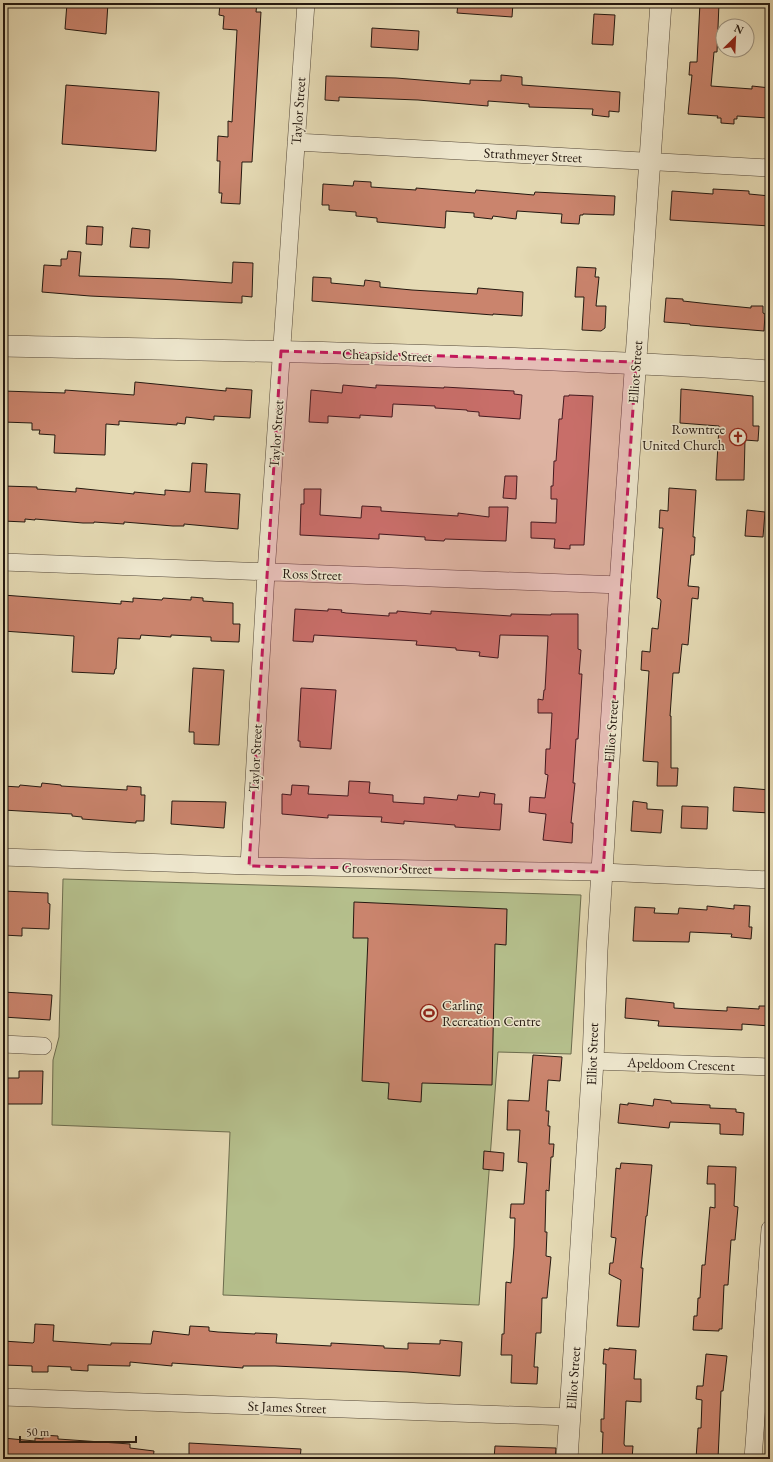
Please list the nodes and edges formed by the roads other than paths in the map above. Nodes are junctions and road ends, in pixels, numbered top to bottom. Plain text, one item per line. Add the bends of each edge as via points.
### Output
1 (306, 3) edge
2 (661, 3) edge
3 (296, 142) junction
4 (651, 161) junction
5 (770, 168) edge
6 (3, 346) edge
7 (281, 351) junction
8 (636, 362) junction
9 (770, 370) edge
10 (3, 562) edge
11 (266, 573) junction
12 (620, 585) junction
13 (3, 857) edge
14 (249, 866) junction
15 (603, 872) junction
16 (770, 880) edge
17 (3, 1044) edge
18 (43, 1046) dead end
19 (593, 1061) junction
20 (770, 1067) edge
21 (770, 1229) edge
22 (769, 1255) edge
23 (3, 1397) edge
24 (570, 1417) junction
25 (567, 1459) edge
26 (753, 1459) edge

1 - 3 street, Taylor Street
2 - 4 street, Elliot Street
3 - 4 street, Strathmeyer Street
3 - 7 street, Taylor Street
4 - 5 street, Strathmeyer Street
4 - 8 street, Elliot Street
6 - 7 street, Cheapside Street
7 - 8 street, Cheapside Street
7 - 11 street, Taylor Street
8 - 9 street, Cheapside Street
8 - 12 street, Elliot Street
10 - 11 street, Ross Street
11 - 12 street, Ross Street
11 - 14 street, Taylor Street
12 - 15 street, Elliot Street
13 - 14 street, Grosvenor Street
14 - 15 street, Grosvenor Street
15 - 16 street, Grosvenor Street
15 - 19 street, Elliot Street
17 - 18 street
19 - 20 street, Apeldoom Crescent
19 - 24 street, Elliot Street
21 - 22 street
22 - 26 street
23 - 24 street, St James Street
24 - 25 street, Elliot Street

